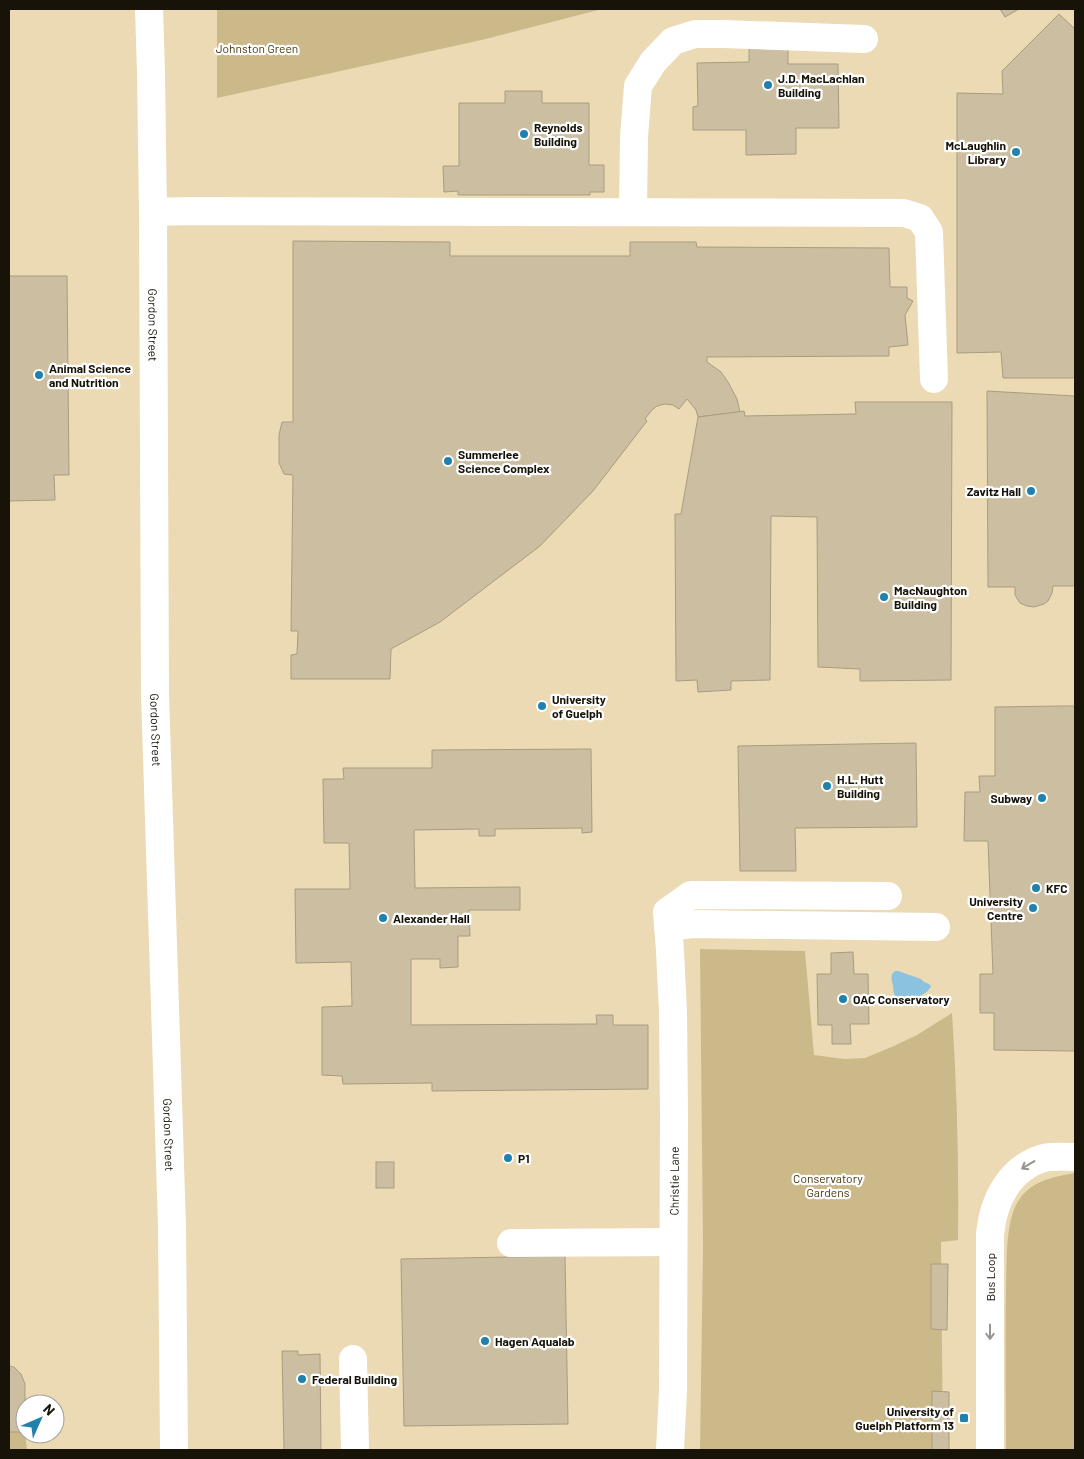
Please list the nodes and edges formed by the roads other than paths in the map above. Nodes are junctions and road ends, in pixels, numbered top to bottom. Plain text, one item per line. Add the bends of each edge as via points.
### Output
1 (149, 9) edge
2 (864, 39) dead end
3 (633, 211) junction
4 (153, 212) junction
5 (934, 379) dead end
6 (888, 896) dead end
7 (667, 920) junction
8 (936, 927) dead end
9 (1075, 1157) edge
10 (673, 1242) junction
11 (511, 1243) dead end
12 (353, 1359) dead end
13 (174, 1450) edge
14 (355, 1450) edge
15 (670, 1450) edge
16 (990, 1450) edge

1 - 4 main road, Gordon Street
2 - 3 main road via 695,34 673,41 653,62 638,86
3 - 4 main road
3 - 5 main road via 904,213 920,218 929,232
4 - 13 main road, Gordon Street via 155,694 172,1226
6 - 7 main road via 691,895
7 - 8 main road via 692,924
7 - 10 main road, Christie Lane via 673,1012
9 -> 16 main road, Bus Loop via 1047,1158 1023,1168 1003,1191 992,1218
10 - 11 main road
10 - 15 main road, Christie Lane
12 - 14 main road

